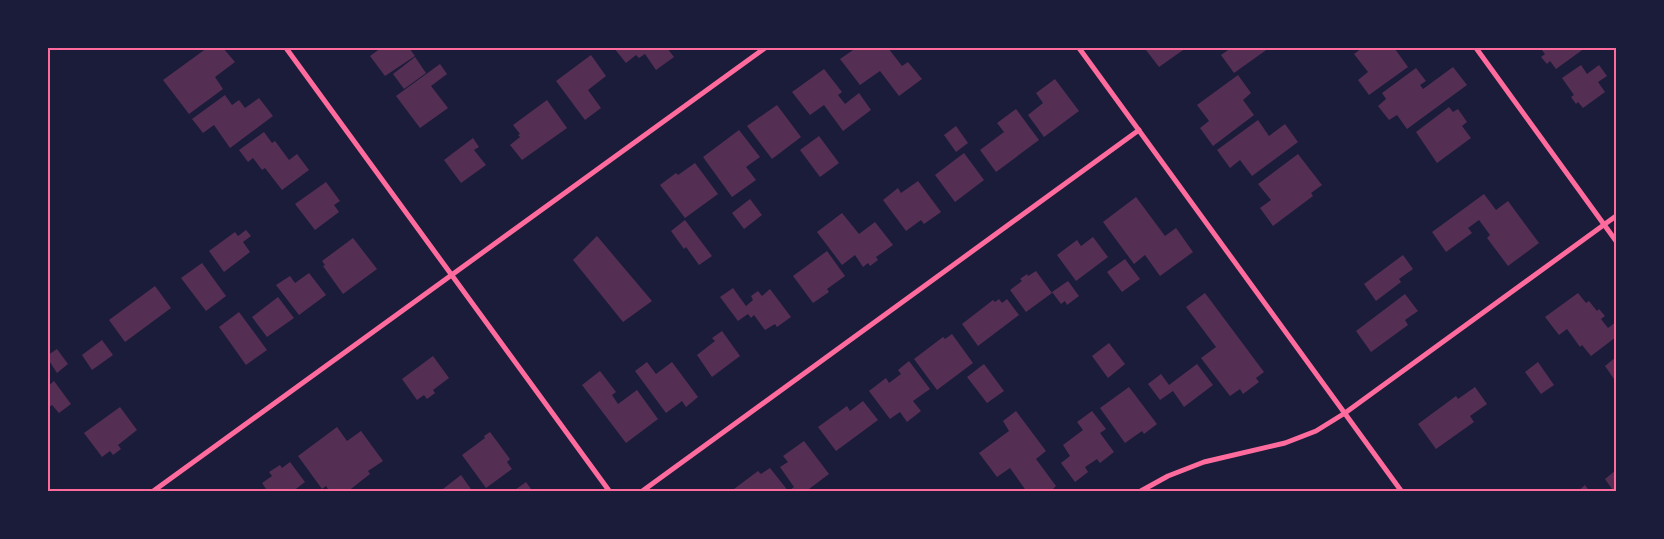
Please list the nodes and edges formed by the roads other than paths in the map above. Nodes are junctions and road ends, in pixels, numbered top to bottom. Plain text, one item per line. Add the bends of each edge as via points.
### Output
1 (286, 48) edge
2 (765, 48) edge
3 (1079, 48) edge
4 (1476, 48) edge
5 (1139, 130) junction
6 (1616, 216) edge
7 (1605, 224) junction
8 (1616, 241) edge
9 (452, 275) junction
10 (1346, 414) junction
11 (152, 492) edge
12 (610, 492) edge
13 (640, 492) edge
14 (1139, 492) edge
15 (1402, 492) edge

1 - 9 street
2 - 9 street
3 - 5 street
4 - 7 street
5 - 10 street
5 - 13 street
6 - 7 street
7 - 8 street
7 - 10 street
9 - 11 street
9 - 12 street
10 - 14 street via 1285,443 1204,462
10 - 15 street

